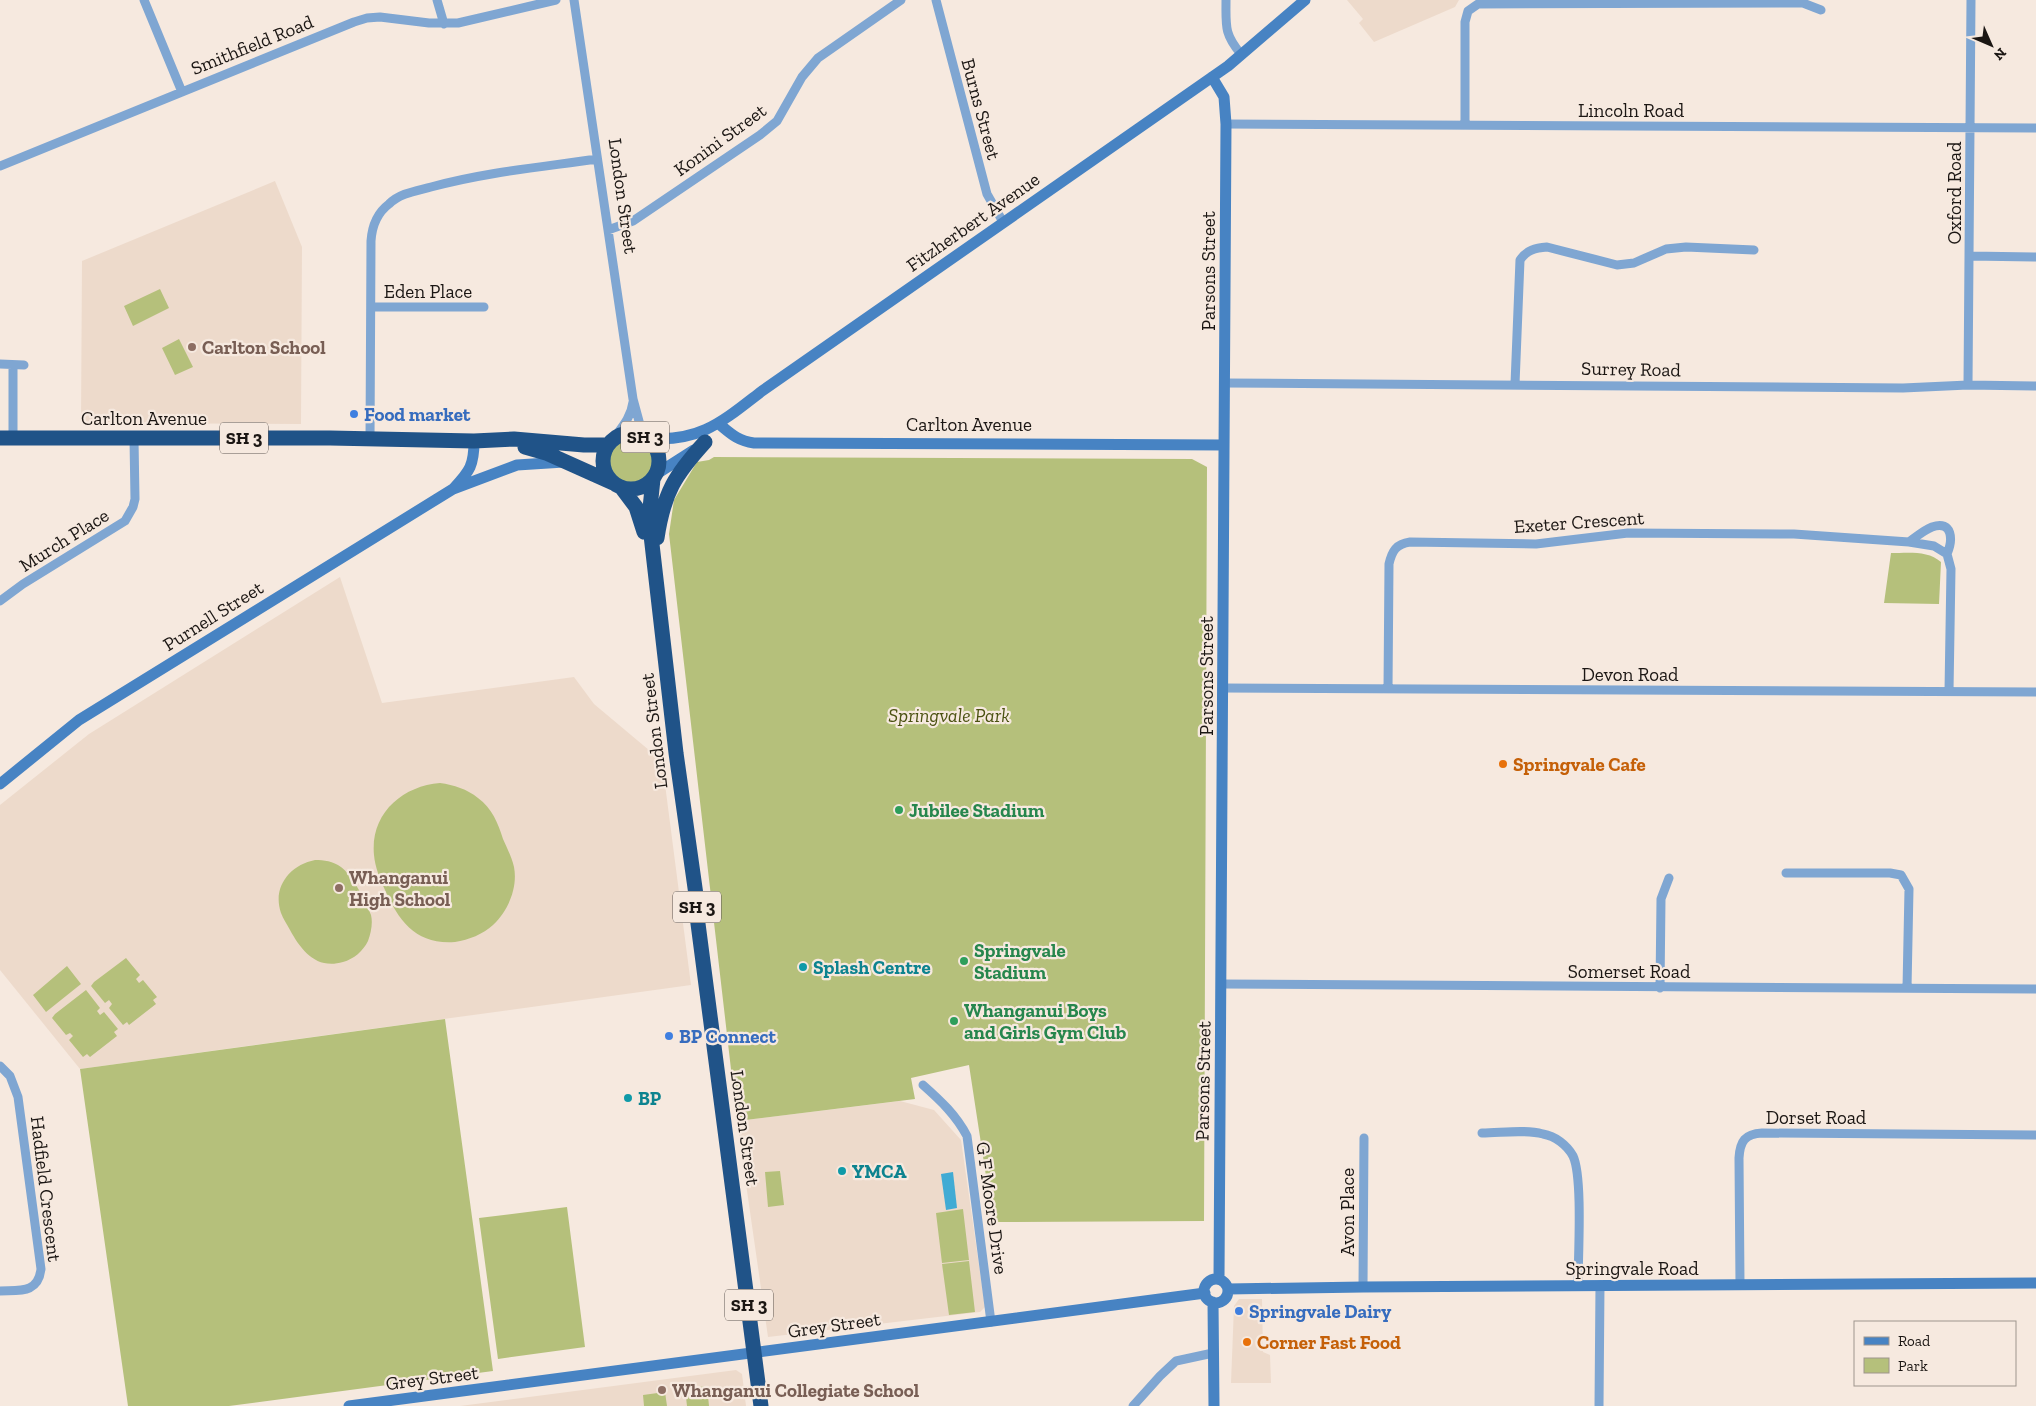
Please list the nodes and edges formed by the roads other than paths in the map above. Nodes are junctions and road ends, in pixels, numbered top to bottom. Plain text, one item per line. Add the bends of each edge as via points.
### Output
1 (144, 0) edge
2 (437, 0) edge
3 (556, 0) edge
4 (574, 0) edge
5 (901, 0) edge
6 (936, 0) edge
7 (1226, 0) edge
8 (1305, 0) edge
9 (1970, 0) edge
10 (1822, 10) dead end
11 (444, 24) junction
12 (1241, 54) junction
13 (1212, 77) junction
14 (182, 92) junction
15 (1226, 124) junction
16 (1465, 125) junction
17 (1970, 127) junction
18 (2036, 128) edge
19 (598, 159) junction
20 (0, 166) edge
21 (1003, 222) junction
22 (608, 230) junction
23 (1754, 250) dead end
24 (1970, 256) junction
25 (2036, 256) edge
26 (371, 306) junction
27 (484, 307) dead end
28 (0, 364) edge
29 (13, 365) junction
30 (24, 365) dead end
31 (1226, 383) junction
32 (1515, 384) junction
33 (1968, 386) junction
34 (2036, 386) edge
35 (633, 399) junction
36 (719, 424) junction
37 (645, 437) junction
38 (7, 438) edge
39 (134, 439) junction
40 (370, 440) junction
41 (474, 441) junction
42 (497, 441) junction
43 (611, 441) junction
44 (705, 442) junction
45 (1224, 445) junction
46 (569, 462) junction
47 (655, 476) junction
48 (617, 485) junction
49 (453, 489) junction
50 (1909, 542) junction
51 (1948, 554) junction
52 (654, 557) junction
53 (0, 601) edge
54 (1223, 688) junction
55 (1388, 689) junction
56 (1949, 692) junction
57 (2036, 692) edge
58 (0, 784) edge
59 (1786, 873) dead end
60 (1669, 878) dead end
61 (1222, 984) junction
62 (1660, 988) junction
63 (1907, 988) junction
64 (2036, 989) edge
65 (0, 1066) edge
66 (923, 1085) dead end
67 (1482, 1133) dead end
68 (2036, 1135) edge
69 (1364, 1138) dead end
70 (1219, 1279) junction
71 (2036, 1283) edge
72 (1740, 1284) junction
73 (1600, 1285) junction
74 (1578, 1286) junction
75 (1363, 1287) junction
76 (1228, 1289) junction
77 (0, 1291) edge
78 (1205, 1294) junction
79 (1214, 1302) junction
80 (991, 1322) junction
81 (755, 1353) junction
82 (1213, 1354) junction
83 (349, 1406) edge
84 (761, 1406) edge
85 (1133, 1406) edge
86 (1214, 1406) edge
87 (1599, 1406) edge

1 - 14 street
2 - 11 street
3 - 11 street, Smithfield Road via 466,22
4 - 19 street, London Street
5 - 22 street, Konini Street via 818,58 802,77 777,121 760,136 633,221
6 - 21 street, Burns Street via 987,194
7 - 12 street via 1229,40
8 - 12 main road, Fitzherbert Avenue
9 - 17 street, Oxford Road
10 - 16 street via 1803,3 1478,4 1468,11 1465,22
11 - 14 street, Smithfield Road via 367,18
12 - 13 main road, Fitzherbert Avenue
13 - 15 main road, Parsons Street via 1224,97
13 - 21 main road, Fitzherbert Avenue
14 - 20 street, Smithfield Road
15 - 16 street, Lincoln Road
15 - 31 main road, Parsons Street
16 - 17 street, Lincoln Road
17 - 18 street, Lincoln Road
17 - 24 street, Oxford Road
19 - 22 street, London Street
19 - 26 street via 476,175 397,197 382,211 372,230
21 - 36 main road, Fitzherbert Avenue
22 - 35 street, London Street
23 - 32 street via 1666,249 1634,263 1617,265 1547,247 1525,253 1520,260
24 - 25 street
24 - 33 street, Oxford Road
26 - 27 street, Eden Place
26 - 40 street
28 - 29 street
29 - 30 street
29 - 38 street
31 - 32 street, Surrey Road
31 - 45 main road, Parsons Street
32 - 33 street, Surrey Road
33 - 34 street, Surrey Road
35 - 37 street, London Street
35 - 43 street, London Street via 628,419
36 - 37 main road, Fitzherbert Avenue via 683,438
36 - 44 main road
36 - 45 main road, Carlton Avenue via 735,438 754,443
37 - 43 highway, SH 3 via 623,434
37 - 47 highway, SH 3 via 658,456
38 - 39 highway, Carlton Avenue / SH 3
39 - 40 highway, Carlton Avenue / SH 3
39 - 53 street, Murch Place via 135,499 125,521
40 - 41 highway, Carlton Avenue / SH 3
41 - 42 highway, Carlton Avenue / SH 3
41 - 49 main road, Purnell Street via 474,461 470,471
42 - 43 highway, Carlton Avenue / SH 3 via 514,439 584,445
42 - 46 highway, Carlton Avenue / SH 3 via 531,448
43 - 48 highway, SH 3 via 602,461 606,476
44 - 47 main road
44 - 52 highway via 673,482 665,501
45 - 54 main road, Parsons Street
46 - 48 highway, Carlton Avenue / SH 3
46 - 49 main road, Purnell Street via 517,465
47 - 48 highway, SH 3 via 639,487 630,489
47 - 52 highway, London Street / SH 3 via 649,518
48 - 52 highway, London Street / SH 3 via 636,507
49 - 58 main road, Purnell Street via 79,720
50 - 51 street, Exeter Crescent via 1934,546
50 - 51 street via 1930,528 1946,528 1952,543
50 - 55 street, Exeter Crescent via 1794,534 1628,533 1536,544 1402,543 1391,553 1389,564
51 - 56 street via 1951,569
52 - 81 highway, London Street / SH 3 via 676,753
54 - 55 street, Devon Road
54 - 61 main road, Parsons Street
55 - 56 street, Devon Road
56 - 57 street, Devon Road
59 - 63 street via 1901,875 1909,889
60 - 62 street via 1661,899
61 - 62 street, Somerset Road
61 - 70 main road, Parsons Street
62 - 63 street, Somerset Road
63 - 64 street, Somerset Road
65 - 77 street, Hadfield Crescent via 10,1076 18,1097 41,1269 36,1284 30,1288
66 - 80 street, G F Moore Drive via 950,1109 966,1136
67 - 74 street via 1543,1134 1569,1150 1576,1167 1578,1190
68 - 72 street, Dorset Road via 1762,1133 1746,1136 1740,1144 1739,1158
69 - 75 street, Avon Place
70 - 76 main road
70 - 78 main road via 1208,1282
71 - 72 main road, Springvale Road
72 - 73 main road, Springvale Road
73 - 74 main road, Springvale Road
73 - 87 street
74 - 75 main road, Springvale Road
75 - 76 main road, Springvale Road
76 - 79 main road via 1224,1300
78 - 79 main road
78 - 80 main road, Grey Street
79 - 82 main road
80 - 81 main road, Grey Street
81 - 83 main road, Grey Street
81 - 84 highway, London Street / SH 3
82 - 85 street via 1176,1361
82 - 86 main road

